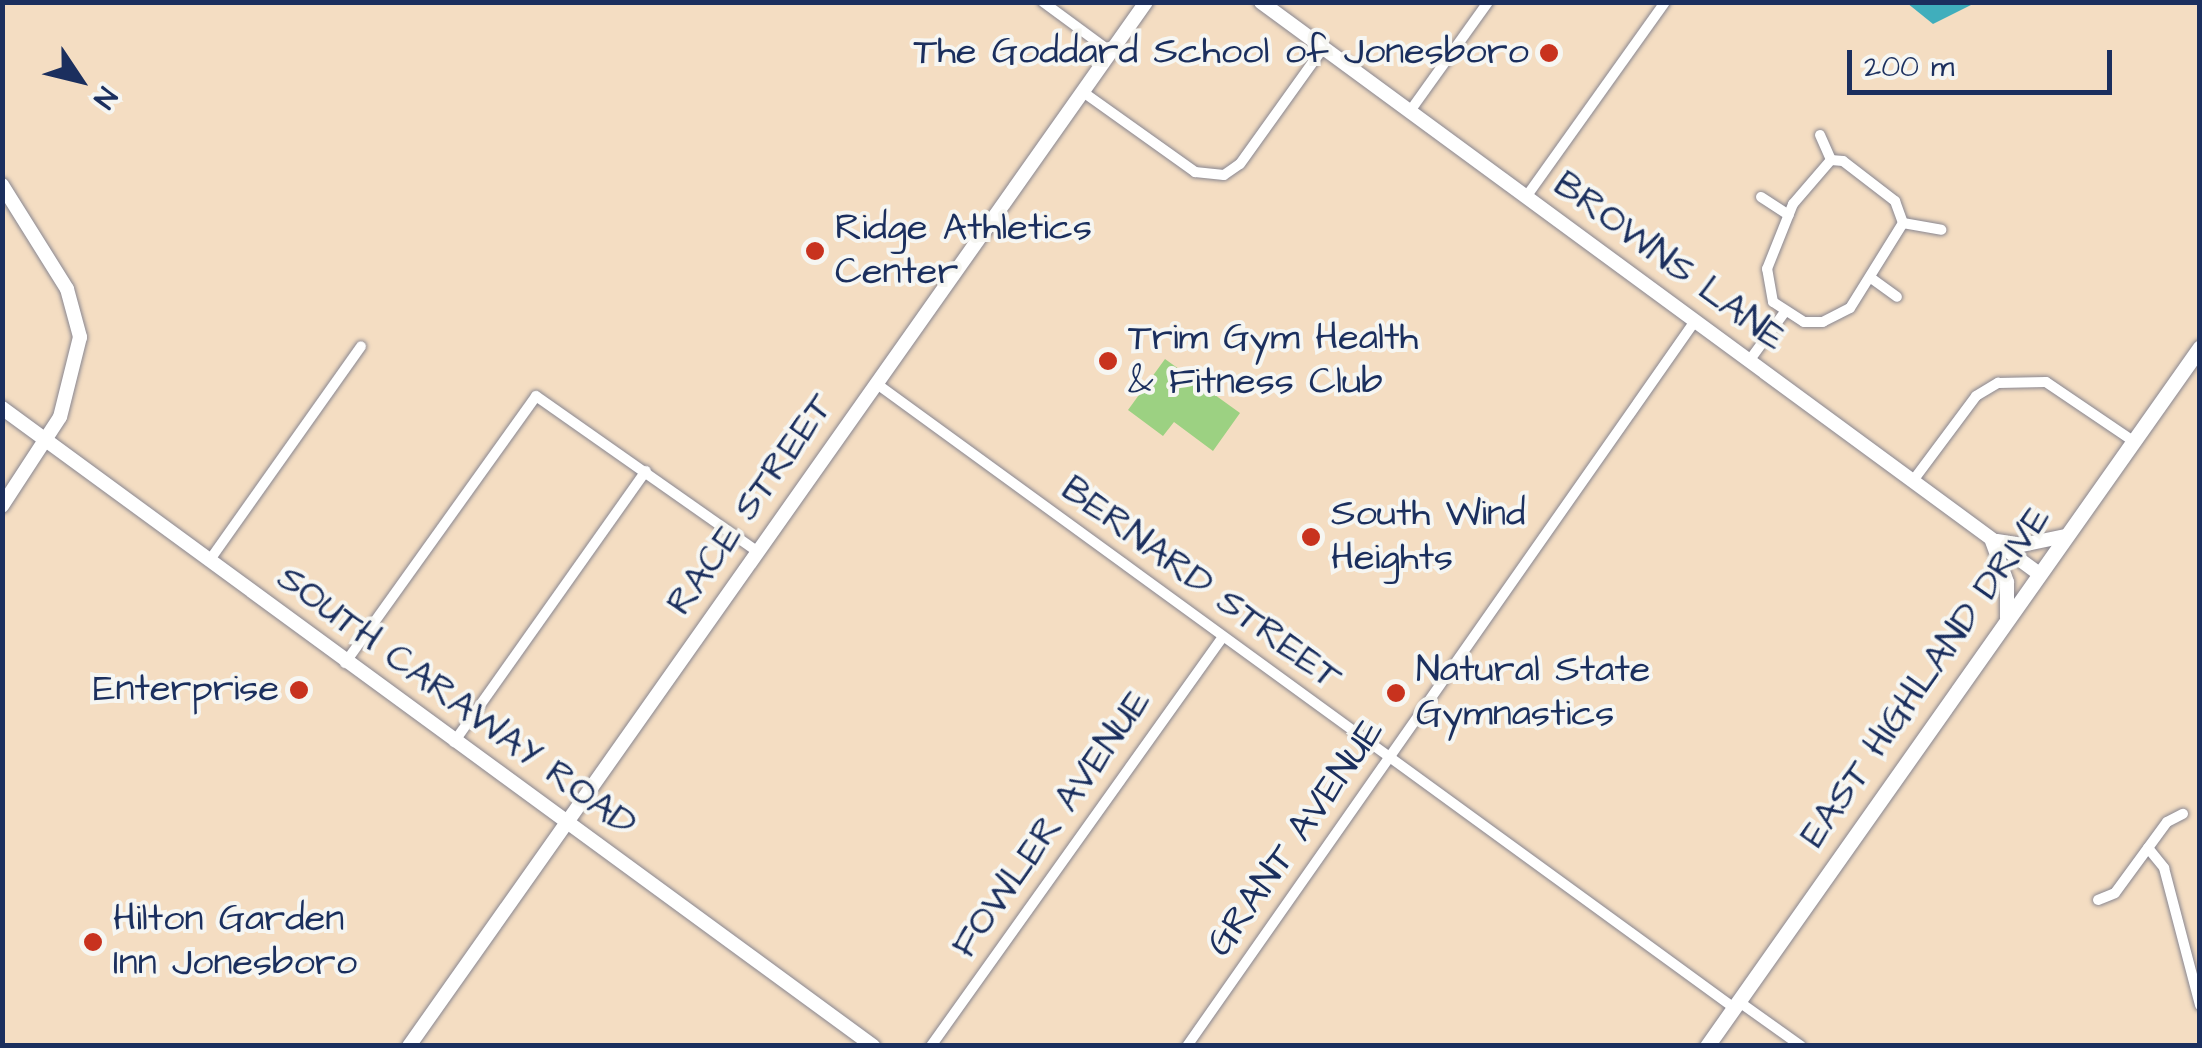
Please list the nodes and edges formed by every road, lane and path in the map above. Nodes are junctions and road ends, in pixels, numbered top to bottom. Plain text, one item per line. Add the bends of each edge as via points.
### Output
1 (1043, 2) edge
2 (1146, 2) edge
3 (1261, 2) edge
4 (1488, 2) edge
5 (1665, 2) edge
6 (1323, 48) junction
7 (1111, 52) junction
8 (1083, 92) junction
9 (1410, 111) junction
10 (1820, 135) dead end
11 (1831, 160) junction
12 (2, 184) edge
13 (1526, 197) junction
14 (1762, 197) dead end
15 (1789, 215) junction
16 (1903, 224) junction
17 (1942, 230) dead end
18 (1872, 278) junction
19 (1897, 298) dead end
20 (1784, 313) junction
21 (1696, 321) junction
22 (361, 346) dead end
23 (2200, 346) edge
24 (1749, 361) junction
25 (877, 384) junction
26 (2, 408) edge
27 (48, 440) junction
28 (2132, 441) junction
29 (646, 471) junction
30 (1912, 482) junction
31 (2, 506) edge
32 (2064, 536) junction
33 (1992, 540) junction
34 (758, 552) junction
35 (209, 561) junction
36 (2038, 574) junction
37 (2007, 618) junction
38 (1222, 638) junction
39 (345, 663) junction
40 (454, 742) junction
41 (1388, 758) junction
42 (2183, 814) dead end
43 (566, 825) junction
44 (2148, 848) junction
45 (2098, 900) dead end
46 (1736, 1004) junction
47 (2200, 1005) edge
48 (409, 1046) edge
49 (873, 1046) edge
50 (931, 1046) edge
51 (1187, 1046) edge
52 (1707, 1046) edge
53 (1801, 1046) edge

1 - 7 street
2 - 7 street, RACE STREET
3 - 6 street, BROWNS LANE
4 - 9 street
5 - 13 street
6 - 8 street via 1240,164 1224,175 1196,172
6 - 9 street, BROWNS LANE
7 - 8 street, RACE STREET
8 - 25 street, RACE STREET
9 - 13 street, BROWNS LANE
10 - 11 street
11 - 15 street
11 - 16 street via 1895,201
12 - 27 street via 78,316 79,355
13 - 21 street, BROWNS LANE
14 - 15 street
15 - 20 street via 1766,276
16 - 17 street
16 - 18 street
18 - 19 street
18 - 20 street via 1834,318 1808,322
20 - 24 street
21 - 24 street, BROWNS LANE
21 - 41 street, GRANT AVENUE
22 - 35 street
23 - 28 main road, EAST HIGHLAND DRIVE
24 - 30 street, BROWNS LANE
25 - 34 street, RACE STREET
25 - 38 street, BERNARD STREET
26 - 27 street, SOUTH CARAWAY ROAD
27 - 31 street
27 - 35 street, SOUTH CARAWAY ROAD
28 - 30 street via 2046,382 1998,383 1976,396
28 - 32 main road, EAST HIGHLAND DRIVE
29 - 34 street
29 - 39 street via 548,399 532,398
29 - 40 street
30 - 33 street, BROWNS LANE
32 - 33 street via 2022,545
32 - 36 main road, EAST HIGHLAND DRIVE
33 - 36 street, BROWNS LANE
33 - 37 street via 2007,582
34 - 43 street, RACE STREET
35 - 39 street, SOUTH CARAWAY ROAD
36 - 37 main road, EAST HIGHLAND DRIVE
37 - 46 main road, EAST HIGHLAND DRIVE
38 - 41 street, BERNARD STREET
38 - 50 street, FOWLER AVENUE
39 - 40 street, SOUTH CARAWAY ROAD
40 - 43 street, SOUTH CARAWAY ROAD
41 - 46 street, BERNARD STREET
41 - 51 street, GRANT AVENUE
42 - 44 street via 2171,818
43 - 48 street, RACE STREET
43 - 49 street, SOUTH CARAWAY ROAD
44 - 45 street via 2115,893
44 - 47 street via 2164,868
46 - 52 main road, EAST HIGHLAND DRIVE
46 - 53 street, BERNARD STREET

